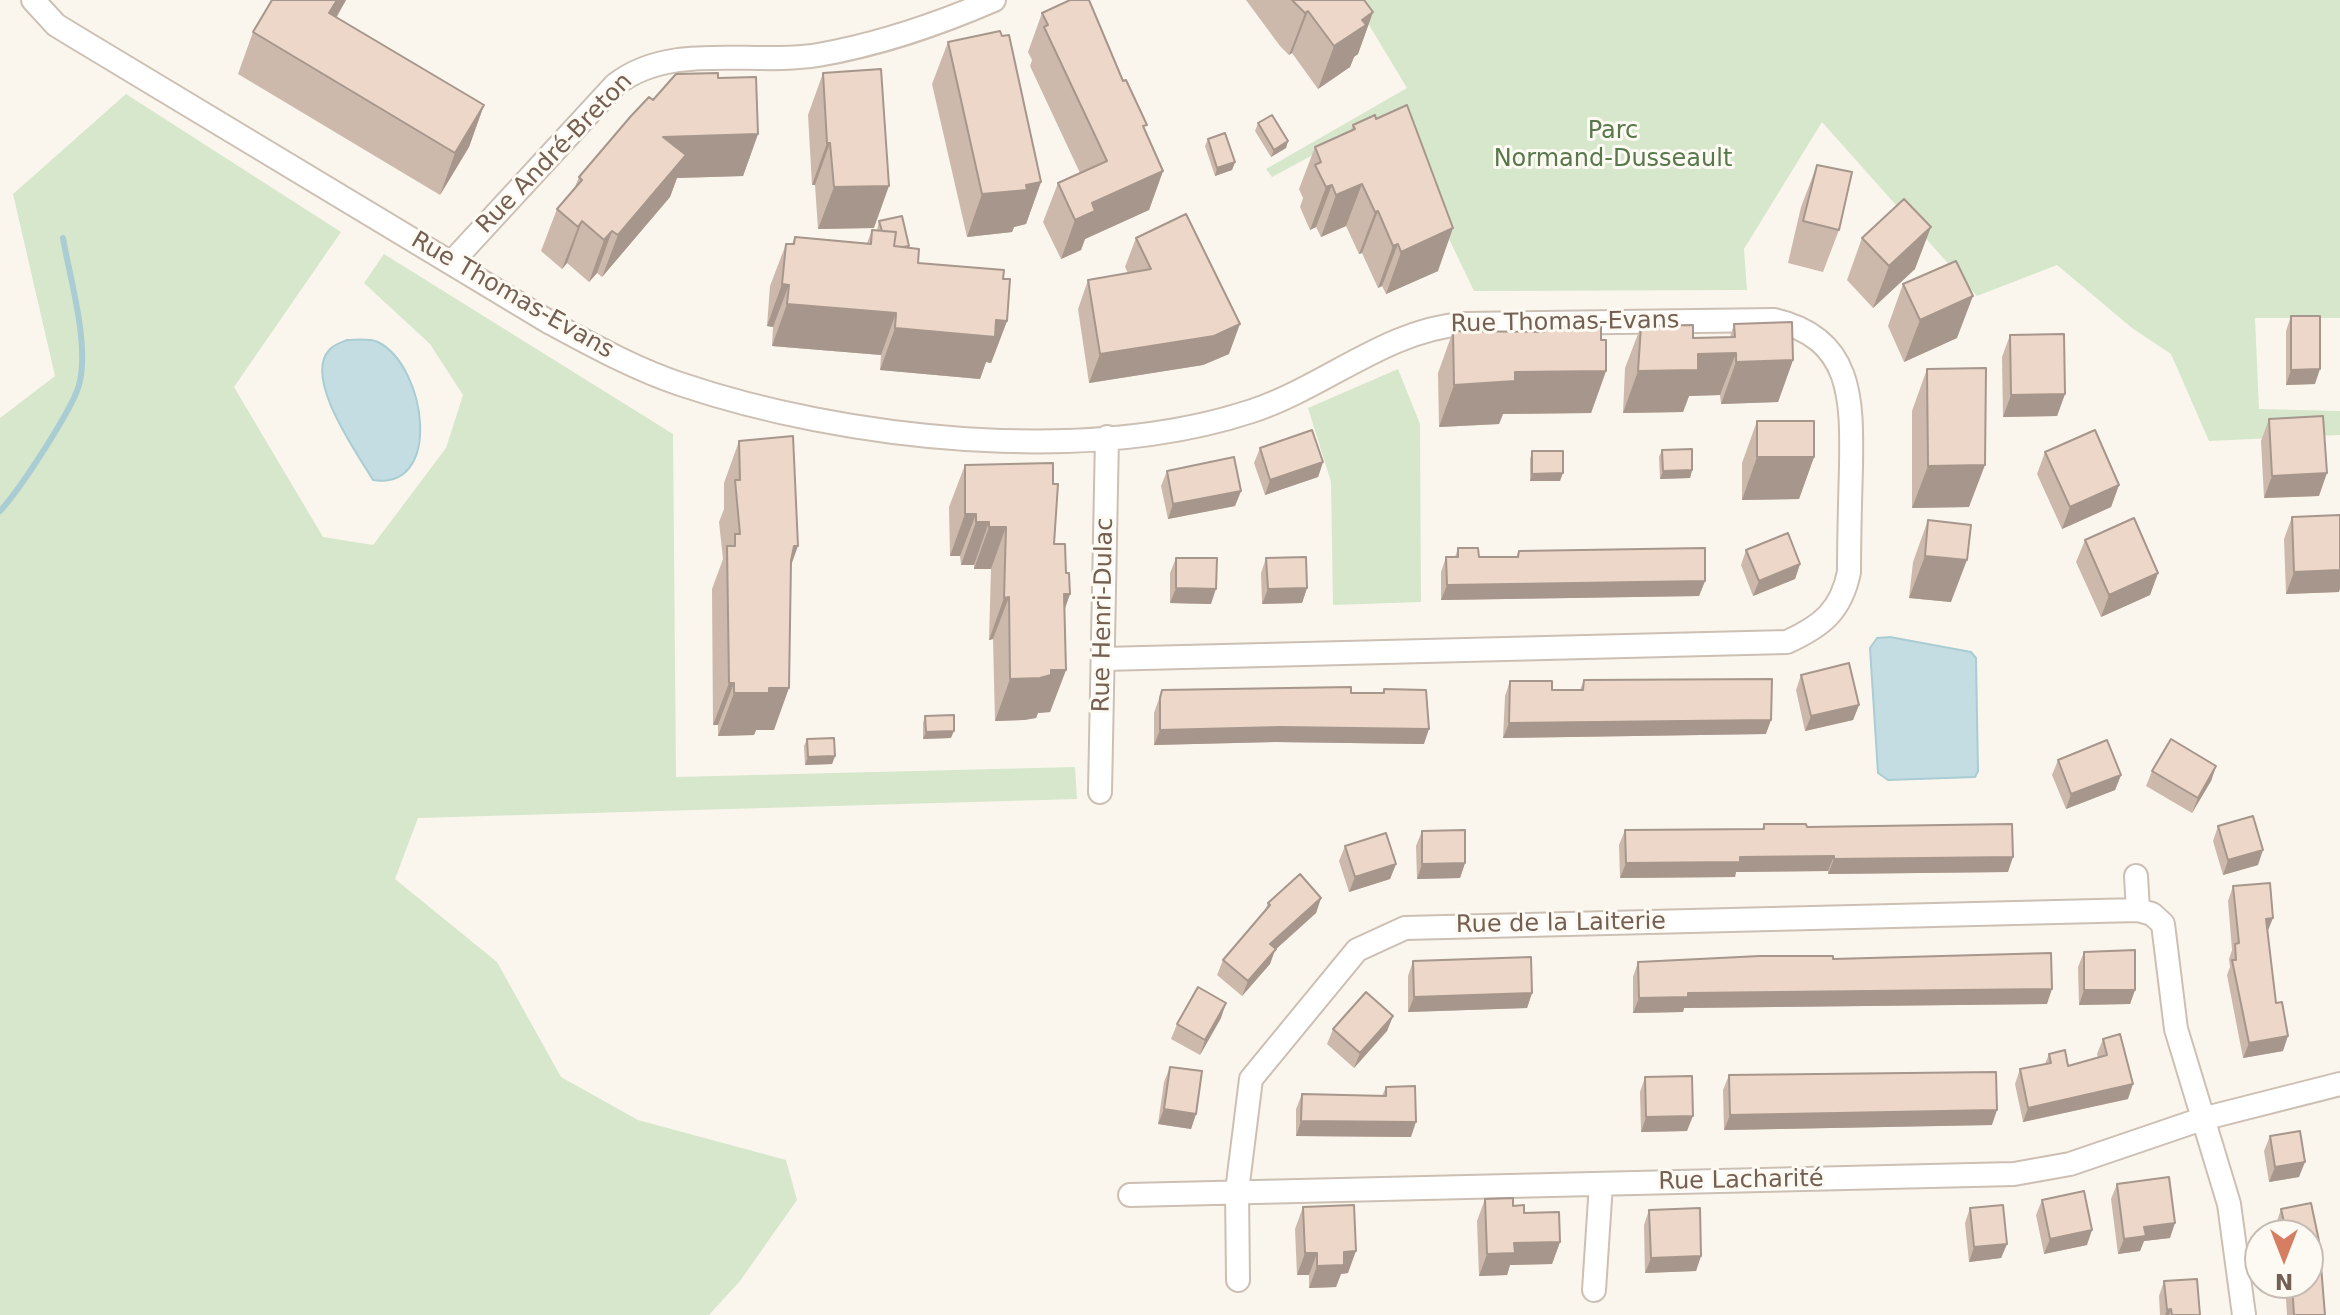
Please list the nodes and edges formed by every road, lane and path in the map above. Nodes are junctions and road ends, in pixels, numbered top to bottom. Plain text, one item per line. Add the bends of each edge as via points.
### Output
1 (33, 0) edge
2 (994, 0) edge
3 (452, 262) junction
4 (1107, 437) junction
5 (1103, 659) junction
6 (1100, 792) dead end
7 (2136, 876) dead end
8 (2138, 910) junction
9 (2340, 1084) edge
10 (2202, 1119) junction
11 (1601, 1184) junction
12 (1237, 1191) junction
13 (1130, 1195) dead end
14 (1238, 1280) dead end
15 (1594, 1290) dead end
16 (2244, 1315) edge

1 - 3 street, Rue Thomas-Evans via 56,25
2 - 3 street, Rue André-Breton via 923,31 815,55 655,62 636,69 615,85
3 - 4 street, Rue Thomas-Evans via 608,354 677,384 745,404 903,434 985,440
4 - 5 street, Rue Henri-Dulac
4 - 5 street, Rue Thomas-Evans via 1186,427 1252,411 1405,336 1430,326 1463,324 1774,320 1801,326 1837,360 1852,409 1849,572 1844,595 1814,630 1787,642
5 - 6 street, Rue Henri-Dulac
7 - 8 street
8 - 10 street via 2163,924 2176,1029
8 - 12 street, Rue de la Laiterie via 1405,928 1357,950 1251,1079
9 - 10 street, Rue Lacharité
10 - 11 street, Rue Lacharité via 2070,1164 2014,1174
10 - 16 street via 2232,1220
11 - 12 street, Rue Lacharité
11 - 15 street
12 - 13 street, Rue Lacharité
12 - 14 street, Rue de la Laiterie

